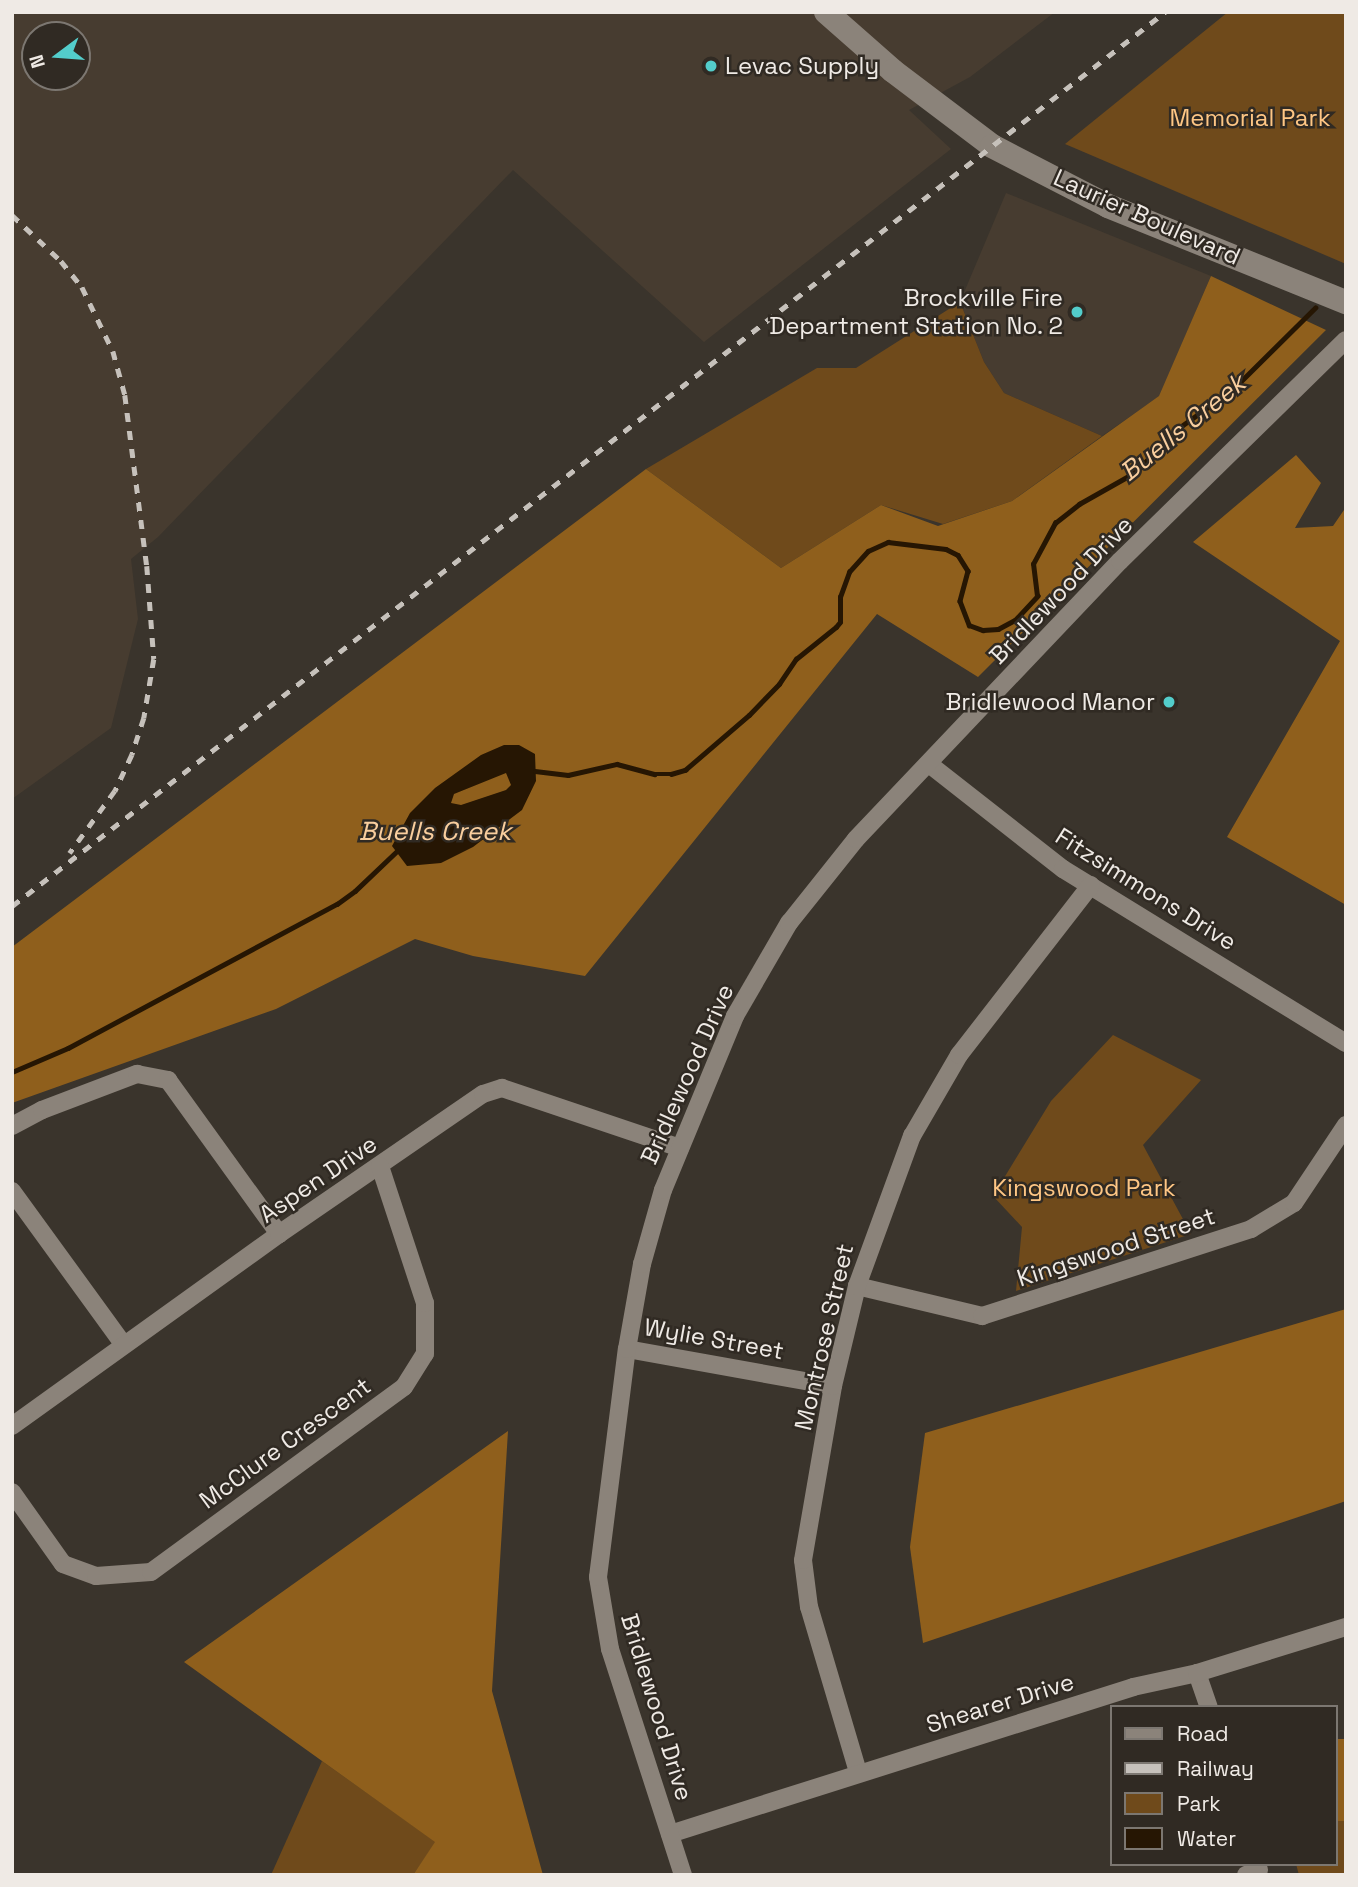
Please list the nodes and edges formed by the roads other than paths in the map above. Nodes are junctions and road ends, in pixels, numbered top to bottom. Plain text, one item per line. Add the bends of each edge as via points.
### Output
1 (826, 12) edge
2 (1346, 302) edge
3 (1346, 340) edge
4 (929, 764) junction
5 (1091, 885) junction
6 (1346, 1043) edge
7 (1346, 1125) edge
8 (12, 1126) edge
9 (680, 1148) junction
10 (380, 1166) junction
11 (12, 1191) edge
12 (279, 1234) junction
13 (857, 1286) junction
14 (124, 1345) junction
15 (627, 1349) junction
16 (833, 1386) junction
17 (12, 1426) edge
18 (12, 1492) edge
19 (1346, 1627) edge
20 (1198, 1673) junction
21 (1208, 1705) edge
22 (858, 1772) junction
23 (670, 1834) junction
24 (683, 1875) edge

1 - 2 street, Laurier Boulevard via 893,71 992,146 1108,206
3 - 4 street, Bridlewood Drive via 1120,561
4 - 5 street, Fitzsimmons Drive via 1063,869
4 - 9 street, Bridlewood Drive via 856,839 789,923 735,1016
5 - 6 street, Fitzsimmons Drive
5 - 13 street, Montrose Street via 959,1055 912,1136
7 - 13 street, Kingswood Street via 1294,1203 1251,1229 982,1316
8 - 12 street via 137,1074 167,1080
9 - 10 street, Aspen Drive via 502,1088 471,1100
9 - 15 street, Bridlewood Drive via 642,1264
10 - 12 street, Aspen Drive
10 - 18 street, McClure Crescent via 425,1303 425,1354 404,1387 151,1572 96,1576 63,1564
11 - 14 street
12 - 14 street, Aspen Drive
13 - 16 street, Montrose Street
14 - 17 street, Aspen Drive
15 - 16 street, Wylie Street
15 - 23 street, Bridlewood Drive via 598,1577 610,1649
16 - 22 street, Montrose Street via 803,1560 809,1607
19 - 20 street, Shearer Drive
20 - 21 street
20 - 22 street, Shearer Drive via 1133,1687
22 - 23 street, Shearer Drive
23 - 24 street, Bridlewood Drive

